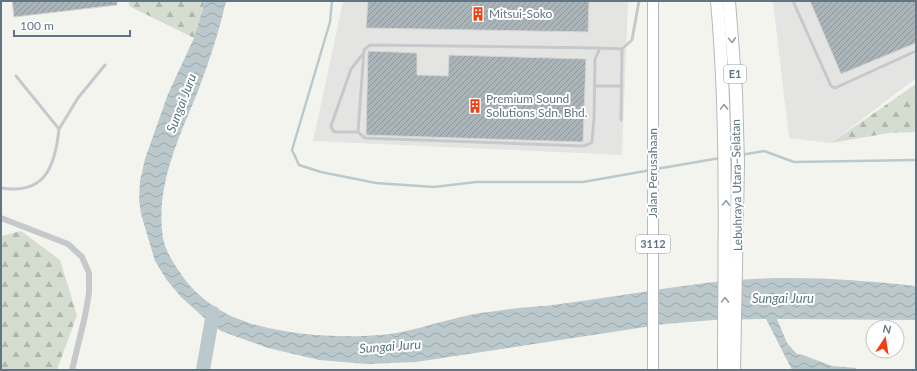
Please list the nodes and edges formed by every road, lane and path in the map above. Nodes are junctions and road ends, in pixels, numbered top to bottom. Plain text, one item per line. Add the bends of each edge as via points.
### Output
1 (639, 1) edge
2 (653, 1) edge
3 (716, 1) edge
4 (729, 1) edge
5 (793, 1) edge
6 (600, 48) junction
7 (622, 49) junction
8 (916, 51) edge
9 (363, 54) junction
10 (105, 65) dead end
11 (16, 76) dead end
12 (595, 86) junction
13 (622, 86) junction
14 (621, 120) dead end
15 (59, 129) junction
16 (358, 132) junction
17 (1, 188) edge
18 (1, 218) edge
19 (730, 339) junction
20 (72, 370) edge
21 (653, 370) edge
22 (724, 370) edge
23 (734, 370) edge

1 - 7 lane via 632,40
2 - 21 main road, Jalan Perusahaan / 3112
19 -> 3 highway, Lebuhraya Utara–Selatan / E1 via 726,163
4 -> 19 highway, Lebuhraya Utara–Selatan / E1 via 738,146 738,242
5 - 8 lane via 831,86 835,88
6 - 7 lane
6 - 9 lane via 370,45
6 - 12 lane via 595,59
7 - 13 lane
9 - 16 lane
9 - 16 lane via 351,69 331,126 336,132
10 - 15 lane via 78,98
11 - 15 lane
12 - 13 lane
12 - 16 lane via 592,142 583,146 365,138
13 - 14 lane
15 - 17 lane via 57,148 48,172 34,185 16,190
18 - 20 street via 68,244 82,257 89,273 89,293
19 - 22 highway, Lebuhraya Utara–Selatan / E1
19 - 23 highway, Lebuhraya Utara–Selatan / E1

